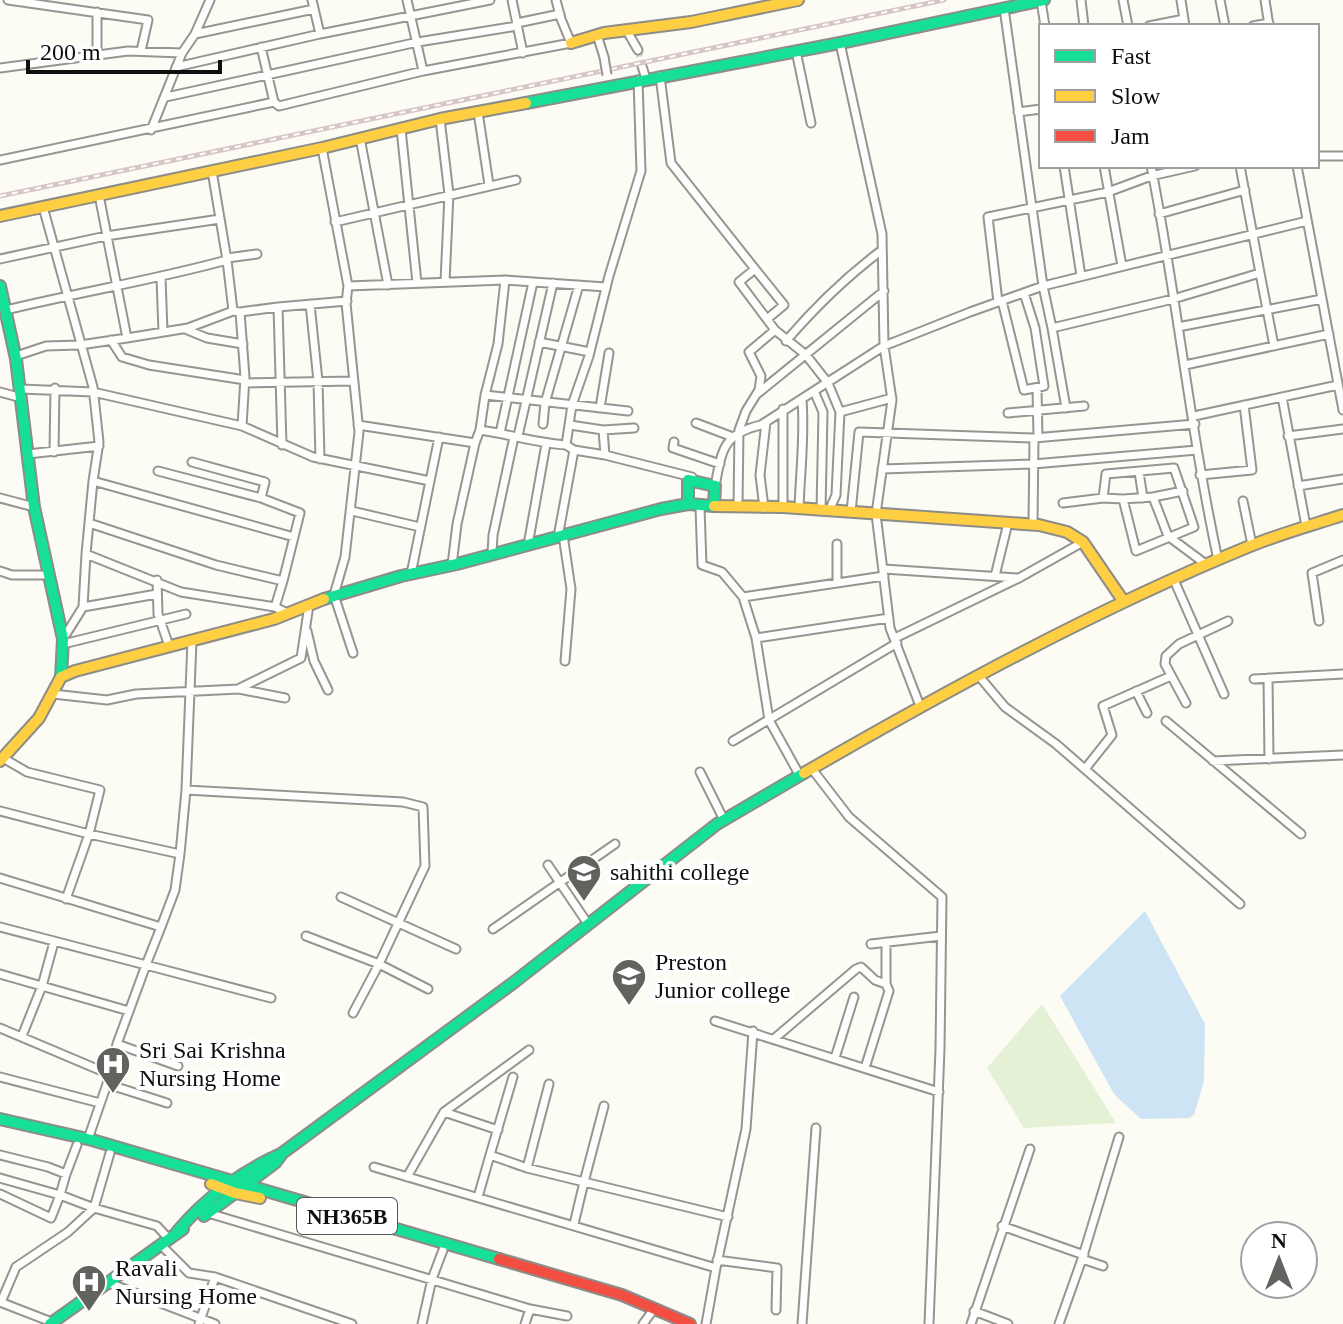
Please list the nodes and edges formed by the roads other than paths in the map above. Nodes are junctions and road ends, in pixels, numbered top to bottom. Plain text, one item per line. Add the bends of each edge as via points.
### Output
1 (8, 0) edge
2 (210, 0) edge
3 (407, 0) edge
4 (490, 0) edge
5 (512, 0) edge
6 (556, 0) edge
7 (798, 0) edge
8 (1043, 0) edge
9 (1081, 0) edge
10 (1123, 0) edge
11 (1181, 0) edge
12 (1220, 0) edge
13 (1265, 0) edge
14 (313, 4) edge
15 (1004, 8) junction
16 (97, 12) junction
17 (560, 14) junction
18 (411, 15) junction
19 (1184, 23) edge
20 (1045, 24) edge
21 (1084, 24) edge
22 (1128, 24) edge
23 (1225, 24) edge
24 (1269, 24) edge
25 (517, 26) junction
26 (627, 31) junction
27 (195, 34) junction
28 (320, 34) junction
29 (597, 35) junction
30 (418, 42) junction
31 (571, 43) junction
32 (840, 43) junction
33 (261, 47) junction
34 (638, 50) tunnel mouth
35 (141, 51) junction
36 (796, 51) junction
37 (182, 53) junction
38 (523, 53) junction
39 (97, 55) junction
40 (642, 66) tunnel mouth
41 (176, 67) junction
42 (0, 68) edge
43 (423, 71) junction
44 (267, 75) junction
45 (660, 76) junction
46 (642, 80) junction
47 (608, 81) junction
48 (166, 97) junction
49 (274, 102) junction
50 (1039, 109) edge
51 (478, 112) junction
52 (1018, 112) junction
53 (440, 119) junction
54 (811, 123) dead end
55 (401, 129) junction
56 (151, 130) junction
57 (360, 138) junction
58 (322, 148) junction
59 (1319, 156) edge
60 (1343, 156) edge
61 (0, 160) edge
62 (1064, 168) edge
63 (1104, 168) edge
64 (1151, 168) edge
65 (1187, 168) edge
66 (1240, 168) edge
67 (1297, 168) edge
68 (212, 171) junction
69 (1153, 177) junction
70 (516, 180) dead end
71 (489, 185) junction
72 (1245, 190) junction
73 (1108, 192) junction
74 (449, 194) junction
75 (99, 195) junction
76 (1069, 200) junction
77 (408, 204) junction
78 (43, 207) junction
79 (1031, 209) junction
80 (373, 212) junction
81 (1159, 214) junction
82 (0, 216) edge
83 (220, 219) junction
84 (1307, 221) junction
85 (335, 222) junction
86 (1254, 234) junction
87 (106, 236) junction
88 (53, 248) junction
89 (882, 250) junction
90 (257, 254) dead end
91 (1166, 256) junction
92 (0, 259) edge
93 (227, 259) junction
94 (1122, 266) junction
95 (755, 269) junction
96 (1260, 273) junction
97 (1081, 276) junction
98 (161, 278) junction
99 (505, 280) junction
100 (445, 282) junction
101 (533, 282) junction
102 (417, 283) junction
103 (553, 283) junction
104 (388, 285) junction
105 (579, 285) junction
106 (116, 286) junction
107 (348, 286) junction
108 (1043, 286) junction
109 (606, 287) junction
110 (0, 289) edge
111 (884, 291) junction
112 (1024, 293) junction
113 (66, 295) junction
114 (1173, 299) junction
115 (1322, 299) junction
116 (347, 301) junction
117 (1000, 301) junction
118 (310, 304) junction
119 (278, 307) junction
120 (1267, 309) junction
121 (6, 310) junction
122 (236, 311) junction
123 (767, 319) junction
124 (1178, 327) junction
125 (183, 328) junction
126 (1052, 328) junction
127 (775, 330) junction
128 (163, 332) junction
129 (1329, 334) junction
130 (127, 338) junction
131 (111, 340) junction
132 (786, 341) junction
133 (539, 342) junction
134 (243, 344) junction
135 (80, 345) junction
136 (561, 346) junction
137 (884, 346) junction
138 (1274, 346) junction
139 (590, 352) junction
140 (609, 353) dead end
141 (806, 355) junction
142 (16, 356) junction
143 (1185, 365) junction
144 (318, 381) junction
145 (354, 381) junction
146 (245, 382) junction
147 (282, 382) junction
148 (828, 383) junction
149 (1340, 385) edge
150 (55, 388) junction
151 (1037, 388) junction
152 (814, 391) junction
153 (0, 392) edge
154 (93, 392) junction
155 (22, 394) junction
156 (485, 395) junction
157 (756, 396) junction
158 (1282, 397) junction
159 (506, 398) junction
160 (892, 398) junction
161 (525, 399) junction
162 (802, 400) junction
163 (545, 403) junction
164 (572, 405) junction
165 (1244, 405) junction
166 (1084, 406) dead end
167 (600, 408) junction
168 (1066, 408) junction
169 (783, 409) junction
170 (1037, 410) junction
171 (1343, 410) edge
172 (628, 411) dead end
173 (840, 412) junction
174 (1008, 413) dead end
175 (1194, 420) junction
176 (766, 422) junction
177 (696, 423) dead end
178 (543, 424) dead end
179 (358, 425) junction
180 (570, 425) junction
181 (242, 426) junction
182 (634, 428) dead end
183 (1343, 429) edge
184 (480, 430) junction
185 (603, 430) junction
186 (739, 430) junction
187 (889, 432) junction
188 (500, 433) junction
189 (1288, 436) junction
190 (439, 437) junction
191 (516, 437) junction
192 (733, 437) junction
193 (1036, 437) junction
194 (674, 442) dead end
195 (475, 443) junction
196 (546, 444) junction
197 (282, 445) junction
198 (566, 445) junction
199 (99, 446) junction
200 (574, 450) junction
201 (1197, 450) junction
202 (54, 452) junction
203 (28, 454) junction
204 (605, 455) junction
205 (320, 459) junction
206 (192, 462) dead end
207 (720, 464) junction
208 (1033, 464) junction
209 (356, 466) junction
210 (219, 469) junction
211 (882, 469) junction
212 (158, 471) dead end
213 (1139, 472) junction
214 (1200, 475) junction
215 (1343, 479) edge
216 (93, 481) junction
217 (430, 481) junction
218 (716, 485) junction
219 (1298, 486) junction
220 (213, 487) junction
221 (1183, 491) junction
222 (1153, 497) junction
223 (0, 498) edge
224 (261, 498) junction
225 (1103, 498) junction
226 (1143, 498) junction
227 (1123, 499) junction
228 (1243, 501) dead end
229 (1063, 503) dead end
230 (688, 504) junction
231 (714, 506) junction
232 (738, 506) junction
233 (34, 507) junction
234 (700, 507) junction
235 (783, 507) junction
236 (764, 508) junction
237 (799, 509) junction
238 (352, 511) junction
239 (825, 511) junction
240 (851, 512) junction
241 (876, 514) junction
242 (1343, 515) edge
243 (89, 523) junction
244 (1008, 523) junction
245 (1033, 525) junction
246 (1306, 526) junction
247 (420, 527) junction
248 (560, 536) junction
249 (1168, 536) junction
250 (294, 537) junction
251 (1083, 542) junction
252 (837, 544) dead end
253 (528, 545) junction
254 (1252, 545) junction
255 (86, 554) junction
256 (492, 554) junction
257 (1218, 560) junction
258 (1343, 560) edge
259 (452, 565) junction
260 (1207, 565) junction
261 (0, 571) edge
262 (884, 572) junction
263 (411, 574) junction
264 (49, 575) junction
265 (995, 576) junction
266 (1019, 578) junction
267 (157, 580) junction
268 (1174, 580) junction
269 (283, 581) junction
270 (837, 582) junction
271 (157, 594) junction
272 (334, 595) junction
273 (743, 597) junction
274 (1124, 602) junction
275 (309, 605) junction
276 (83, 607) junction
277 (275, 607) junction
278 (186, 614) dead end
279 (289, 614) junction
280 (889, 618) junction
281 (159, 619) junction
282 (305, 621) junction
283 (1228, 621) dead end
284 (1319, 621) dead end
285 (1199, 635) junction
286 (756, 638) junction
287 (63, 641) junction
288 (192, 641) junction
289 (896, 641) junction
290 (169, 646) junction
291 (353, 653) dead end
292 (565, 661) dead end
293 (1343, 674) edge
294 (978, 675) junction
295 (1171, 676) junction
296 (61, 677) junction
297 (1268, 678) junction
298 (1254, 679) dead end
299 (239, 689) junction
300 (328, 690) dead end
301 (191, 691) junction
302 (1136, 691) junction
303 (53, 694) junction
304 (1224, 694) dead end
305 (285, 698) dead end
306 (1186, 703) dead end
307 (920, 706) junction
308 (1147, 713) dead end
309 (769, 720) junction
310 (1166, 721) dead end
311 (733, 741) dead end
312 (1343, 755) edge
313 (1269, 759) junction
314 (2, 760) edge
315 (1213, 761) junction
316 (812, 769) junction
317 (1085, 769) junction
318 (700, 772) dead end
319 (800, 776) junction
320 (186, 790) junction
321 (0, 811) edge
322 (724, 820) junction
323 (89, 834) junction
324 (1301, 834) dead end
325 (615, 844) dead end
326 (180, 854) junction
327 (548, 865) dead end
328 (0, 878) edge
329 (559, 883) junction
330 (341, 897) dead end
331 (66, 899) junction
332 (1240, 904) dead end
333 (397, 922) junction
334 (588, 924) junction
335 (0, 927) edge
336 (161, 927) junction
337 (493, 929) dead end
338 (306, 936) dead end
339 (941, 936) junction
340 (54, 942) junction
341 (886, 942) junction
342 (871, 944) dead end
343 (456, 949) dead end
344 (379, 964) junction
345 (146, 965) junction
346 (0, 974) edge
347 (886, 984) junction
348 (42, 986) junction
349 (428, 989) dead end
350 (854, 997) dead end
351 (271, 998) dead end
352 (129, 1011) junction
353 (353, 1013) dead end
354 (715, 1021) dead end
355 (0, 1028) edge
356 (753, 1031) junction
357 (22, 1036) junction
358 (775, 1038) junction
359 (117, 1044) junction
360 (529, 1050) dead end
361 (835, 1058) junction
362 (178, 1066) dead end
363 (865, 1068) junction
364 (109, 1074) junction
365 (0, 1077) edge
366 (513, 1077) dead end
367 (107, 1084) junction
368 (549, 1084) dead end
369 (939, 1092) junction
370 (100, 1103) junction
371 (167, 1103) dead end
372 (604, 1106) dead end
373 (444, 1112) junction
374 (0, 1119) edge
375 (0, 1127) edge
376 (816, 1128) dead end
377 (498, 1130) junction
378 (1119, 1137) dead end
379 (82, 1142) junction
380 (1030, 1149) dead end
381 (110, 1153) junction
382 (0, 1155) edge
383 (490, 1155) junction
384 (374, 1167) dead end
385 (527, 1168) junction
386 (66, 1174) junction
387 (407, 1177) junction
388 (0, 1178) edge
389 (584, 1182) junction
390 (235, 1188) junction
391 (0, 1194) edge
392 (60, 1195) junction
393 (478, 1197) junction
394 (94, 1208) junction
395 (208, 1213) junction
396 (728, 1217) junction
397 (574, 1224) junction
398 (1002, 1226) junction
399 (168, 1238) junction
400 (443, 1250) junction
401 (1083, 1257) junction
402 (716, 1264) junction
403 (1103, 1266) dead end
404 (215, 1277) junction
405 (432, 1279) junction
406 (109, 1283) junction
407 (0, 1302) edge
408 (530, 1309) junction
409 (776, 1310) dead end
410 (974, 1311) junction
411 (651, 1313) junction
412 (567, 1316) dead end
413 (200, 1322) edge
414 (53, 1323) edge
415 (215, 1324) edge
416 (352, 1324) edge
417 (425, 1324) edge
418 (525, 1324) edge
419 (643, 1324) edge
420 (677, 1324) edge
421 (690, 1324) edge
422 (706, 1324) edge
423 (802, 1324) edge
424 (929, 1324) edge
425 (971, 1324) edge
426 (1008, 1324) edge
427 (1059, 1324) edge

1 - 16 street
2 - 27 street
3 - 18 street
4 - 18 street
5 - 25 street
6 - 17 street
7 - 26 main road
8 - 15 main road
8 - 20 street
9 - 21 street
10 - 22 street
11 - 19 street
12 - 23 street
13 - 24 street
14 - 27 street
14 - 28 street
15 - 32 main road
15 - 52 street
16 - 35 street via 148,20
16 - 39 street
17 - 25 street
17 - 31 street
18 - 28 street
18 - 30 street
25 - 30 street
25 - 38 street
26 - 29 main road
26 - 34 street
27 - 37 street
28 - 33 street
29 - 31 main road
29 - 47 street, bridge
30 - 43 street
30 - 44 street
31 - 38 street
32 - 36 main road
32 - 89 street via 875,194
33 - 41 street
33 - 44 street
35 - 37 street
35 - 39 street
36 - 45 main road
36 - 54 street
37 - 41 street
38 - 43 street
39 - 42 street
40 - 46 street
41 - 48 street
43 - 49 street via 279,106
44 - 48 street
44 - 49 street
45 - 46 main road
45 - 95 street via 671,163
46 - 47 main road
46 - 109 street via 641,171
47 - 51 main road
48 - 56 street
49 - 56 street
50 - 52 street
51 - 53 main road
51 - 71 street
52 - 79 street
53 - 55 main road
53 - 74 street
55 - 57 main road
55 - 77 street
56 - 61 street
57 - 58 main road
57 - 80 street
58 - 68 main road
58 - 85 street
59 - 60 street
62 - 76 street
63 - 73 street
64 - 69 street
65 - 69 street
66 - 72 street
67 - 84 street
68 - 75 main road
68 - 83 street
69 - 73 street
69 - 81 street
70 - 71 street
71 - 74 street
72 - 81 street
72 - 86 street
73 - 76 street
73 - 94 street
74 - 77 street
74 - 100 street
75 - 78 main road
75 - 87 street
76 - 79 street
76 - 97 street
77 - 80 street
77 - 102 street
78 - 82 main road
78 - 88 street
79 - 108 street
79 - 117 street via 988,217
80 - 85 street
80 - 104 street
81 - 91 street
83 - 87 street
83 - 93 street
84 - 86 street
84 - 115 street
85 - 107 street
86 - 91 street
86 - 96 street
87 - 88 street
87 - 106 street
88 - 92 street
88 - 113 street
89 - 111 street
89 - 132 street via 847,276
90 - 93 street
91 - 94 street
91 - 114 street
93 - 98 street
93 - 122 street
94 - 97 street
95 - 123 street via 739,282
95 - 123 street via 784,305
96 - 114 street
96 - 120 street
97 - 108 street
98 - 106 street
98 - 128 street
99 - 100 street
99 - 101 street
99 - 156 street via 501,329
100 - 102 street
101 - 103 street
101 - 159 street
102 - 104 street
103 - 105 street
103 - 133 street
104 - 107 street
105 - 109 street
105 - 136 street
106 - 113 street
106 - 130 street
107 - 116 street
108 - 112 street
108 - 126 street
109 - 139 street
110 - 121 main road
111 - 137 street
111 - 141 street
112 - 117 street
112 - 151 street via 1044,386
113 - 121 street
113 - 135 street
114 - 124 street
114 - 126 street
115 - 120 street
115 - 129 street
116 - 118 street
116 - 145 street
117 - 137 street
117 - 151 street via 1024,390
118 - 119 street
118 - 144 street
119 - 122 street
119 - 147 street
120 - 124 street
120 - 138 street
121 - 142 main road
122 - 125 street
122 - 134 street
123 - 127 street
124 - 143 street
125 - 128 street
125 - 134 street
126 - 168 street
127 - 132 street
127 - 157 street via 749,352 761,376
128 - 130 street
129 - 138 street
129 - 149 street
130 - 131 street
131 - 135 street
131 - 146 street via 122,357
132 - 141 street
133 - 136 street
133 - 161 street
134 - 146 street
135 - 142 street via 46,346
135 - 154 street
136 - 139 street
136 - 163 street
137 - 148 street
137 - 160 street
138 - 143 street
139 - 164 street
140 - 167 street
141 - 148 street
141 - 157 street
142 - 155 main road
143 - 175 street
144 - 145 street
144 - 147 street
144 - 205 street
145 - 179 street
146 - 147 street
146 - 181 street
147 - 197 street
148 - 152 street
148 - 173 street
149 - 158 street
149 - 171 street
150 - 154 street
150 - 155 street
150 - 202 street
151 - 170 street
152 - 162 street
152 - 239 street via 823,412
153 - 155 street
154 - 181 street
154 - 199 street
155 - 203 main road
156 - 159 street
156 - 184 street
157 - 186 street
158 - 165 street
158 - 189 street
159 - 161 street
159 - 188 street
160 - 173 street
160 - 187 street
161 - 163 street
161 - 191 street
162 - 169 street
162 - 237 street
163 - 164 street
163 - 178 street
164 - 167 street
164 - 180 street
165 - 175 street
165 - 214 street via 1252,470
166 - 168 street
167 - 172 street
168 - 170 street
169 - 176 street
169 - 235 street
170 - 174 street
170 - 193 street
173 - 239 street via 836,495
175 - 193 street
175 - 201 street
176 - 186 street
176 - 236 street via 760,475
177 - 192 street
179 - 190 street
179 - 209 street
180 - 185 street
180 - 198 street
181 - 197 street
182 - 185 street
183 - 189 street
184 - 188 street
184 - 195 street
185 - 204 street
186 - 192 street
186 - 232 street
187 - 193 street
187 - 211 street
187 - 240 street via 859,432
188 - 191 street
189 - 219 street
190 - 195 street
190 - 217 street
191 - 196 street
191 - 256 street
192 - 207 street
193 - 208 street
194 - 207 street via 673,448
195 - 259 street
196 - 198 street
196 - 253 street
197 - 205 street
198 - 200 street
199 - 202 street
199 - 216 street
200 - 204 street
200 - 248 street
201 - 208 street
201 - 214 street
202 - 203 street
203 - 233 main road
204 - 218 street
205 - 209 street
206 - 210 street
207 - 218 street
208 - 211 street
208 - 245 street
209 - 217 street
209 - 238 street
210 - 220 street
210 - 224 street via 265,482
211 - 241 street
212 - 220 street
213 - 221 street via 1174,468
213 - 225 street via 1106,474
213 - 226 street
214 - 257 street
215 - 219 street
216 - 243 street
216 - 250 street
217 - 247 street
218 - 230 main road via 688,480
218 - 231 main road
219 - 246 street
220 - 224 street
221 - 222 street
221 - 249 street via 1194,527
222 - 226 street
222 - 249 street
223 - 233 street
224 - 250 street via 300,513
225 - 227 street
225 - 229 street
226 - 227 street
227 - 249 street via 1136,551
228 - 254 street
230 - 234 main road
230 - 248 main road
231 - 232 main road
231 - 234 main road
232 - 236 main road
233 - 264 main road
234 - 273 street via 702,565 722,572
235 - 236 main road
235 - 237 main road
237 - 239 main road
238 - 247 street
238 - 272 street
239 - 240 main road
240 - 241 main road
241 - 244 main road
241 - 262 street
242 - 246 main road
243 - 255 street
243 - 269 street
244 - 245 main road
244 - 265 street
245 - 251 main road via 1067,532
246 - 254 main road
247 - 263 street
248 - 253 main road
248 - 292 street via 571,589
249 - 260 street
250 - 269 street
251 - 266 street
251 - 274 main road
252 - 270 street
253 - 256 main road
254 - 257 main road
255 - 267 street
255 - 276 street
256 - 259 main road
257 - 260 main road
258 - 284 street via 1313,571
259 - 263 main road
260 - 268 main road
261 - 264 street
262 - 265 street
262 - 270 street
262 - 280 street
263 - 272 main road
264 - 287 main road
265 - 266 street
266 - 289 street
267 - 271 street
267 - 277 street via 181,592
268 - 274 main road
268 - 285 street
269 - 277 street
270 - 273 street
271 - 276 street
271 - 281 street
272 - 275 main road
272 - 291 street
273 - 286 street
274 - 294 main road
275 - 279 main road
275 - 282 street
276 - 287 street
277 - 279 street
278 - 281 street
279 - 288 main road
280 - 286 street
280 - 289 street
281 - 287 street
281 - 290 street
282 - 299 street via 301,658
282 - 300 street via 314,661
283 - 285 street
285 - 295 street via 1166,656
285 - 304 street
286 - 309 street
287 - 296 main road
288 - 290 main road
288 - 301 street
289 - 307 street
289 - 309 street
290 - 296 main road
293 - 297 street
294 - 307 main road
294 - 317 street via 1005,707
295 - 302 street
295 - 306 street
296 - 303 main road
297 - 298 street
297 - 313 street
299 - 301 street
299 - 305 street
301 - 303 street via 107,700
301 - 320 street
302 - 308 street
302 - 317 street via 1103,707 1112,735
303 - 314 main road
307 - 316 main road
309 - 311 street
309 - 319 street
310 - 315 street
312 - 313 street
313 - 315 street
314 - 323 street via 27,772 100,790
315 - 324 street
316 - 319 main road
316 - 339 street via 849,817 942,897
317 - 332 street
318 - 322 street
319 - 322 main road
320 - 326 street
320 - 333 street via 423,807 425,866
321 - 323 street
322 - 334 main road
323 - 326 street
323 - 331 street
325 - 329 street
326 - 336 street via 175,890
327 - 329 street
328 - 331 street
329 - 334 street
329 - 337 street
330 - 333 street
331 - 336 street
333 - 343 street
333 - 344 street
334 - 390 main road via 467,1018 267,1159
335 - 340 street
336 - 345 street
338 - 344 street
339 - 341 street
339 - 369 street
340 - 345 street
340 - 348 street
341 - 342 street
341 - 347 street
344 - 349 street
344 - 353 street
345 - 351 street
345 - 352 street
346 - 348 street
347 - 358 street via 861,967 856,969
347 - 363 street via 889,991
348 - 352 street
348 - 357 street
350 - 361 street
352 - 359 street
354 - 356 street
355 - 357 street
356 - 358 street
356 - 396 street via 746,1129
357 - 364 street
358 - 361 street
359 - 362 street
359 - 364 street
360 - 373 street
361 - 363 street
363 - 369 street
364 - 367 street
365 - 370 street
366 - 377 street
367 - 370 street
367 - 371 street
368 - 385 street
369 - 424 street
370 - 379 street
372 - 389 street
373 - 377 street
373 - 387 street
374 - 379 main road, NH365B
375 - 379 main road, NH365B
376 - 423 street
377 - 383 street
378 - 401 street
379 - 381 main road, NH365B
379 - 386 street
379 - 390 main road, NH365B
380 - 398 street
381 - 390 main road, NH365B
381 - 394 street
382 - 386 street
383 - 385 street
383 - 393 street
384 - 387 street
385 - 389 street
386 - 392 street
387 - 393 street
388 - 392 street
389 - 396 street
389 - 397 street
390 - 395 main road
390 - 399 main road
390 - 400 main road, NH365B
390 - 421 main road, NH365B via 622,1295
391 - 392 street via 51,1218
392 - 394 street
393 - 397 street
394 - 399 street via 157,1226
394 - 407 street via 16,1267
395 - 399 main road
395 - 405 street
396 - 402 street
397 - 402 street
398 - 401 street
398 - 410 street
399 - 404 street via 189,1273
399 - 406 main road
400 - 405 street
400 - 411 main road, NH365B
401 - 403 street
401 - 427 street
402 - 409 street via 777,1268
402 - 422 street
404 - 413 street
404 - 416 street
405 - 408 street
405 - 417 street
406 - 413 street
406 - 414 main road
407 - 414 street
408 - 412 street
408 - 418 street
410 - 425 street
410 - 426 street
411 - 419 street
411 - 420 main road, NH365B
413 - 415 street

